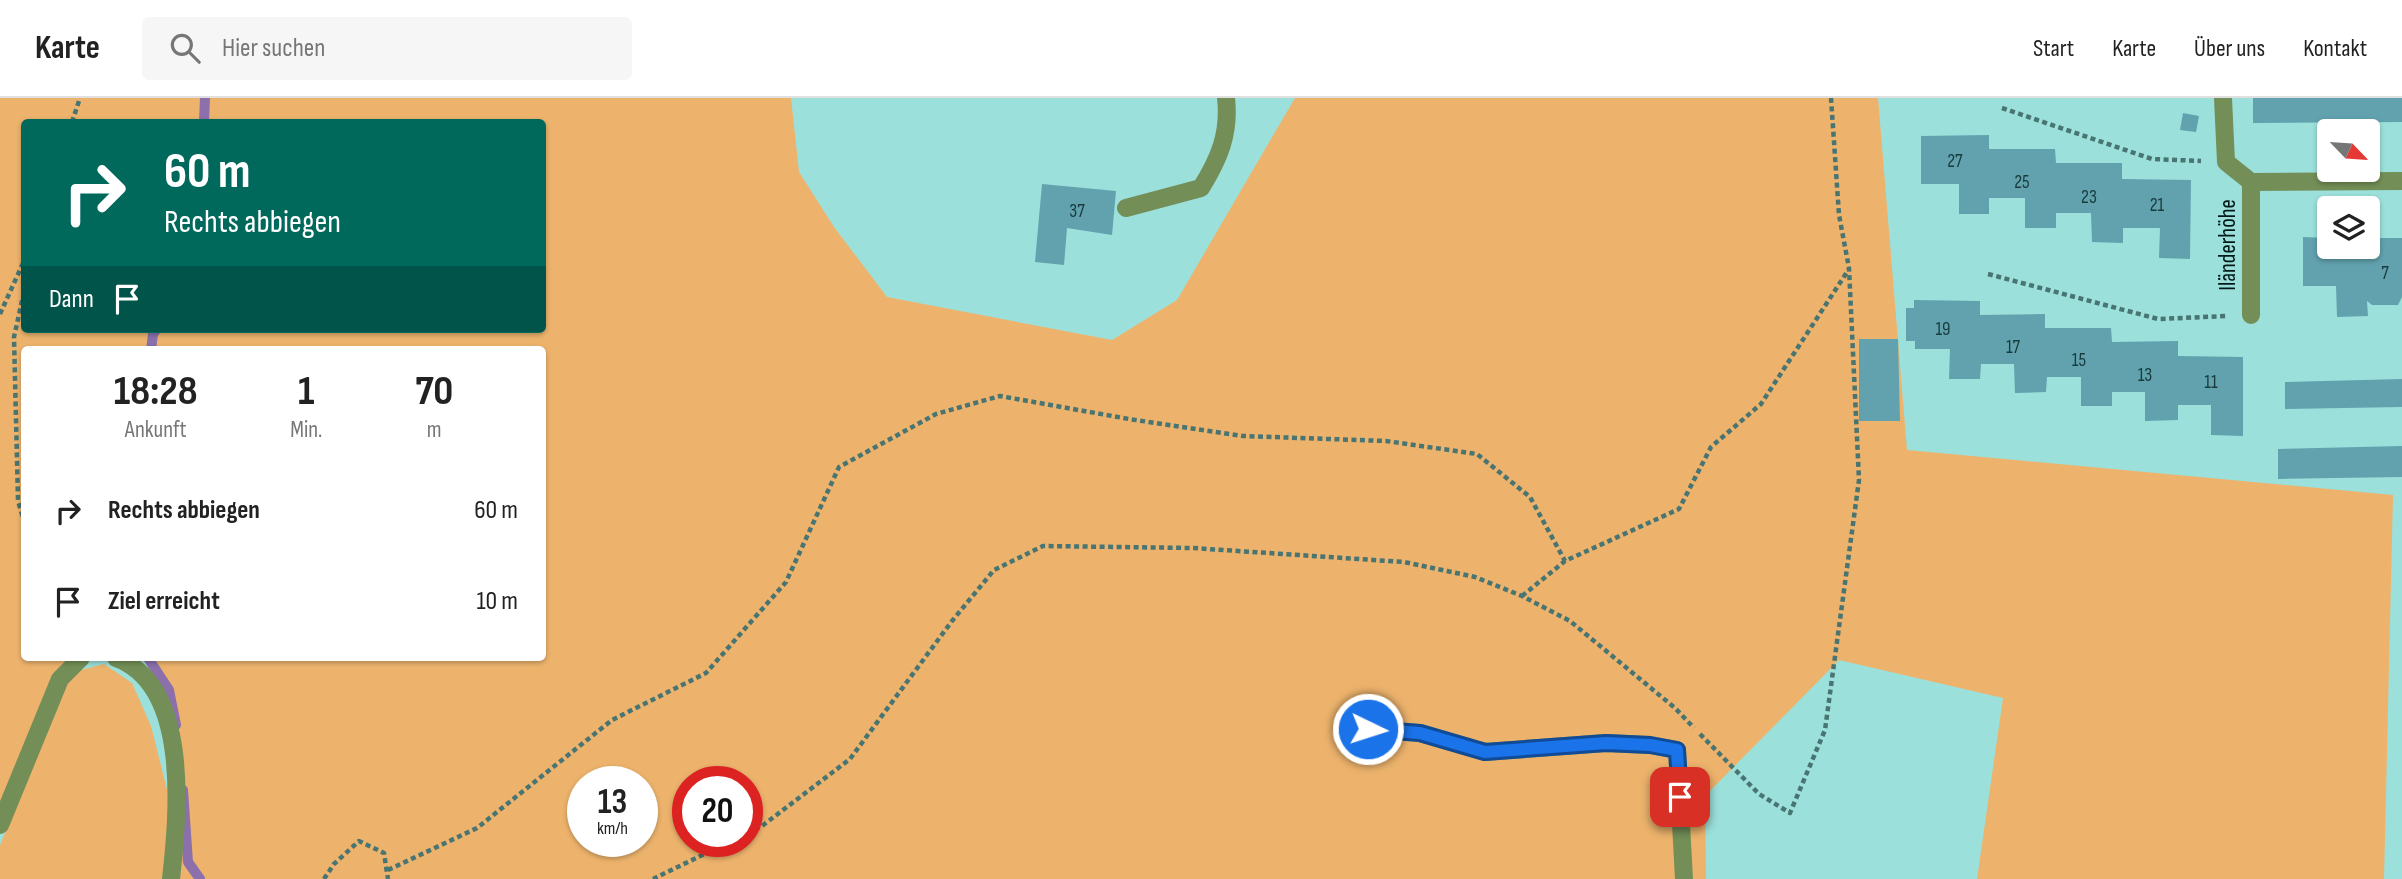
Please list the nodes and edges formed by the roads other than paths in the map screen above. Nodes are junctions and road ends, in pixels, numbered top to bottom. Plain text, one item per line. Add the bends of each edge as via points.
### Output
1 (1226, 98) edge
2 (2223, 98) edge
3 (2402, 181) edge
4 (2252, 182) junction
5 (1126, 208) dead end
6 (2251, 315) road end
7 (78, 661) edge
8 (124, 661) edge
9 (1368, 729) dead end
10 (0, 825) edge
11 (172, 879) edge
12 (1684, 879) edge

1 - 5 street via 1228,114 1220,158 1201,188
2 - 4 street via 2226,162
3 - 4 street, Iländerhöhe
4 - 6 street, Iländerhöhe
7 - 10 street via 60,679
8 - 11 street via 133,664 170,722 178,805
9 - 12 street via 1420,733 1485,752 1606,743 1677,750

